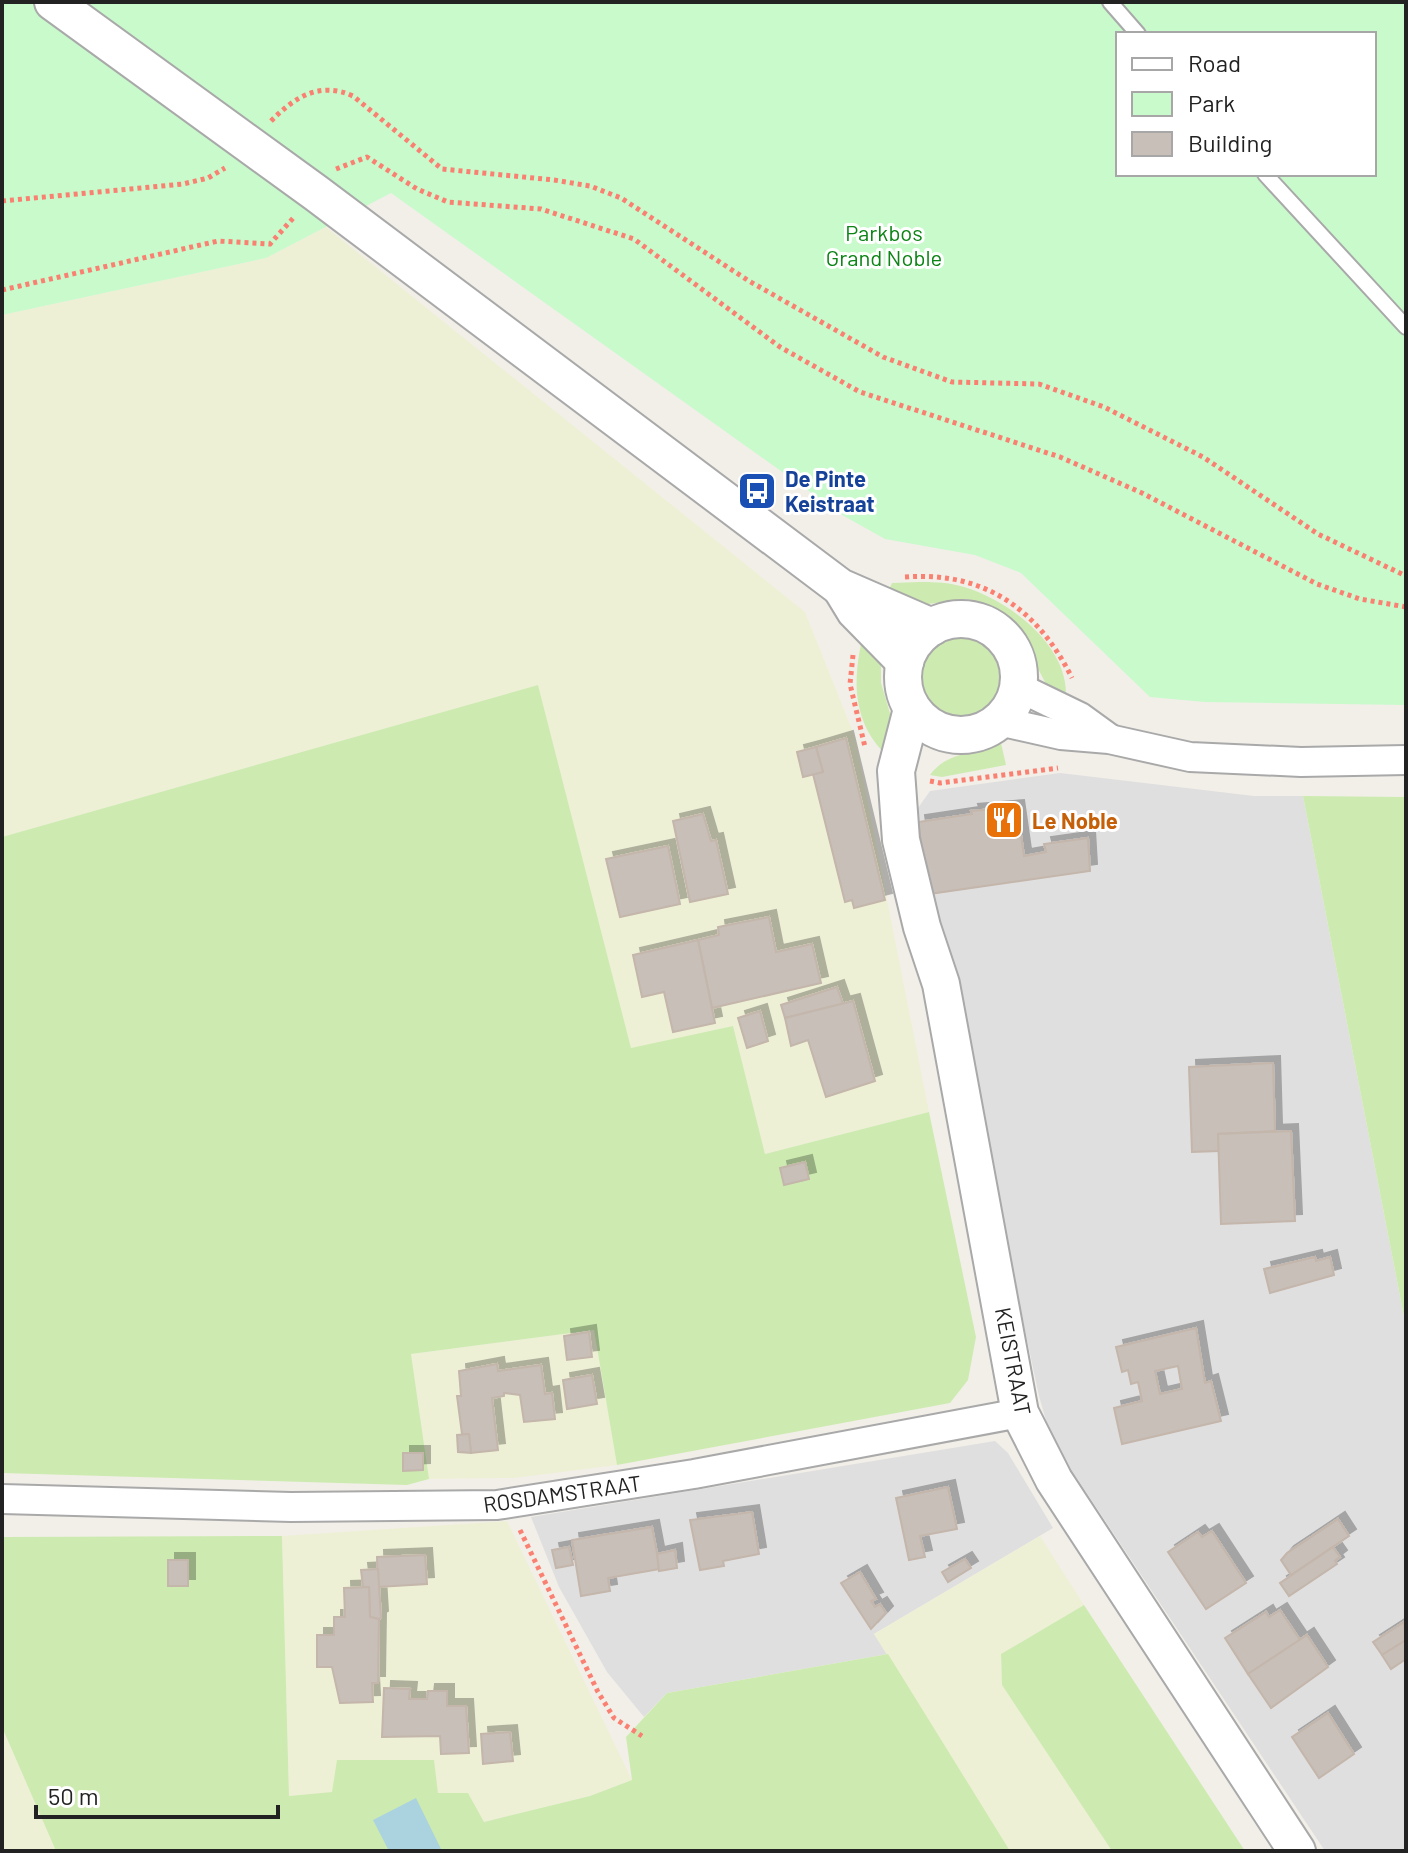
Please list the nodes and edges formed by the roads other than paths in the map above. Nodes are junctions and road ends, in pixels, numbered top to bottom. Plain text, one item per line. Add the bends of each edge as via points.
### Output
1 (53, 2) edge
2 (1110, 2) edge
3 (1136, 32) edge
4 (1267, 176) edge
5 (1406, 327) edge
6 (869, 611) junction
7 (932, 627) junction
8 (905, 662) junction
9 (1018, 687) junction
10 (912, 709) junction
11 (999, 721) junction
12 (1065, 723) junction
13 (944, 733) junction
14 (1406, 760) edge
15 (905, 790) junction
16 (1020, 1413) junction
17 (2, 1499) edge
18 (1297, 1851) edge

1 - 6 street via 316,193
2 - 3 lane
4 - 5 lane
6 - 7 street
6 - 8 street
7 - 8 street via 920,636
7 - 9 street via 964,619 994,630 1014,655
8 - 10 street via 905,694
9 - 11 street
9 - 12 street
10 - 13 street
10 - 15 street, KEISTRAAT via 896,771
11 - 12 street
11 - 13 street via 973,734
12 - 14 street via 1190,757
13 - 15 street
15 - 16 street, KEISTRAAT via 901,840 941,984 968,1114
16 - 17 street, ROSDAMSTRAAT via 508,1504 291,1507
16 - 18 street, KEISTRAAT via 1054,1480

